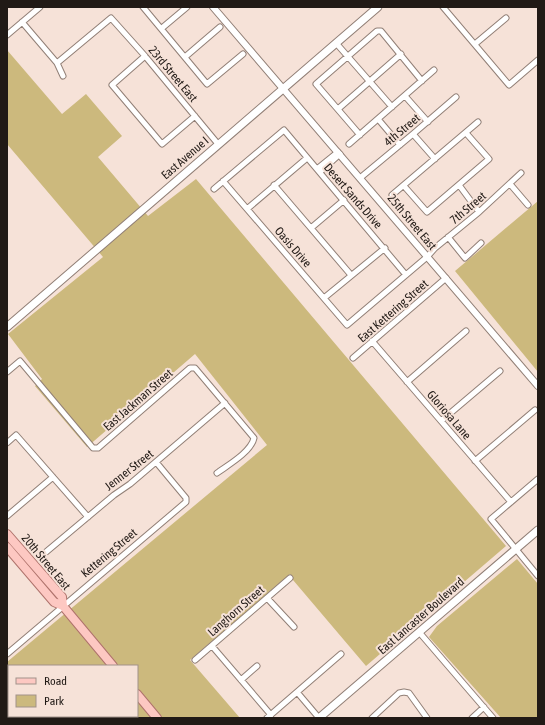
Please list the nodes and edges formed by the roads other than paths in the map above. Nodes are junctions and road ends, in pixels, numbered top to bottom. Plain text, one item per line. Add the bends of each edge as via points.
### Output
1 (40, 7) edge
2 (143, 7) edge
3 (187, 7) edge
4 (213, 7) edge
5 (378, 7) edge
6 (443, 7) edge
7 (506, 18) dead end
8 (22, 22) junction
9 (220, 27) dead end
10 (162, 28) junction
11 (7, 35) edge
12 (336, 43) junction
13 (475, 44) junction
14 (243, 54) dead end
15 (400, 54) junction
16 (146, 56) junction
17 (185, 57) junction
18 (348, 57) junction
19 (538, 60) edge
20 (57, 63) junction
21 (434, 70) dead end
22 (63, 76) dead end
23 (422, 81) junction
24 (370, 82) junction
25 (283, 88) junction
26 (405, 96) junction
27 (456, 97) dead end
28 (392, 107) junction
29 (338, 109) junction
30 (195, 116) junction
31 (378, 119) junction
32 (428, 122) junction
33 (478, 122) dead end
34 (466, 133) junction
35 (360, 134) junction
36 (413, 134) junction
37 (218, 144) junction
38 (349, 144) dead end
39 (400, 145) junction
40 (339, 153) junction
41 (307, 158) junction
42 (435, 159) junction
43 (318, 171) junction
44 (521, 173) dead end
45 (360, 178) junction
46 (223, 181) junction
47 (510, 184) junction
48 (274, 185) junction
49 (459, 185) junction
50 (404, 186) junction
51 (214, 189) dead end
52 (392, 195) dead end
53 (344, 200) junction
54 (528, 205) dead end
55 (247, 209) junction
56 (480, 212) junction
57 (311, 228) junction
58 (448, 238) junction
59 (481, 243) dead end
60 (385, 248) junction
61 (427, 257) junction
62 (351, 275) junction
63 (406, 275) junction
64 (446, 278) junction
65 (324, 298) junction
66 (347, 325) joint
67 (7, 327) edge
68 (466, 331) dead end
69 (372, 341) junction
70 (353, 358) dead end
71 (500, 370) dead end
72 (7, 372) edge
73 (407, 382) junction
74 (538, 386) edge
75 (225, 403) junction
76 (535, 410) dead end
77 (441, 421) junction
78 (7, 442) edge
79 (475, 461) junction
80 (156, 462) junction
81 (217, 473) dead end
82 (53, 477) junction
83 (538, 479) edge
84 (511, 502) junction
85 (7, 516) edge
86 (88, 518) junction
87 (538, 530) edge
88 (7, 534) edge
89 (7, 548) edge
90 (516, 549) junction
91 (46, 552) dead end
92 (538, 575) edge
93 (290, 578) dead end
94 (267, 598) junction
95 (63, 606) junction
96 (294, 627) dead end
97 (419, 632) junction
98 (212, 646) junction
99 (7, 654) edge
100 (341, 654) dead end
101 (195, 660) dead end
102 (113, 665) edge
103 (258, 666) dead end
104 (241, 680) junction
105 (297, 692) junction
106 (138, 695) edge
107 (484, 707) junction
108 (269, 716) edge
109 (157, 718) edge
110 (319, 718) edge
111 (372, 718) edge
112 (427, 718) edge
113 (472, 718) edge
114 (493, 718) edge

1 - 8 street
2 - 10 street
3 - 10 street
4 - 25 street, 25th Street East
5 - 12 main road, East Avenue I
6 - 13 street
7 - 13 street
8 - 11 street
8 - 20 street
9 - 17 street
10 - 17 street
12 - 18 street
12 - 25 main road, East Avenue I
13 - 19 street via 509,85
14 - 17 street via 207,84
15 - 18 street via 381,30
15 - 23 street
15 - 24 street
16 - 20 street, 23rd Street East via 111,18
16 - 30 street, 23rd Street East
16 - 30 street via 112,85 162,144
18 - 24 street
18 - 29 street via 316,84
20 - 22 street
21 - 23 street
23 - 26 street
24 - 28 street
24 - 29 street
25 - 37 main road, East Avenue I
25 - 40 street, 25th Street East
26 - 28 street
26 - 32 street
27 - 32 street, 4th Street
28 - 31 street
29 - 35 street
30 - 37 street, 23rd Street East
31 - 35 street
31 - 39 street
32 - 36 street, 4th Street
33 - 34 street
34 - 42 street
34 - 49 street via 489,159
35 - 38 street
36 - 39 street, 4th Street
36 - 42 street
37 - 67 main road, East Avenue I
39 - 45 street, 4th Street
40 - 43 street
40 - 45 street, 25th Street East
41 - 43 street, Desert Sands Drive
41 - 46 street, Desert Sands Drive via 284,130
41 - 48 street
42 - 50 street
43 - 53 street, Desert Sands Drive
44 - 47 street, 7th Street
45 - 61 street, 25th Street East
46 - 51 street
46 - 55 street, Oasis Drive
47 - 54 street
47 - 56 street, 7th Street
48 - 55 street
48 - 57 street
49 - 50 street via 427,212
49 - 56 street
50 - 52 street
53 - 57 street
53 - 60 street, Desert Sands Drive
55 - 65 street, Oasis Drive
56 - 58 street, 7th Street
57 - 62 street
58 - 59 street via 465,258
58 - 61 street, 7th Street
60 - 62 street
60 - 63 street, Desert Sands Drive
61 - 63 street, 7th Street
61 - 64 street, 25th Street East
62 - 65 street
63 - 66 street, 7th Street
64 - 69 street, East Kettering Street
64 - 74 street, 25th Street East
65 - 66 street, Oasis Drive
68 - 73 street
69 - 70 street, East Kettering Street
69 - 73 street, Gloriosa Lane
71 - 77 street
72 - 75 street, East Jackman Street via 20,361 94,448 98,448 190,368 195,368
73 - 77 street, Gloriosa Lane
75 - 80 street, Jenner Street
75 - 81 street via 254,438 247,450
76 - 79 street
77 - 79 street, Gloriosa Lane
78 - 82 street via 16,435
79 - 84 street, Gloriosa Lane
80 - 86 street, Jenner Street
80 - 95 street, Kettering Street via 186,498 186,502
82 - 85 street
82 - 86 street
83 - 84 street
84 - 90 street via 491,519
86 - 91 street, Jenner Street
87 - 90 main road, East Lancaster Boulevard
88 - 95 main road, 20th Street East via 62,597
89 - 95 main road, 20th Street East via 54,602
90 - 92 street
90 - 97 main road, East Lancaster Boulevard
93 - 94 street, Langhorn Street
94 - 96 street
94 - 98 street, Langhorn Street
95 - 99 street, Kettering Street
95 - 102 main road, 20th Street East
97 - 107 street
97 - 110 main road, East Lancaster Boulevard
98 - 101 street, Langhorn Street
98 - 104 street
100 - 105 street
103 - 104 street
104 - 108 street
105 - 108 street
105 - 110 street
106 - 109 main road
107 - 113 street
107 - 114 street
111 - 112 street via 399,693 404,692 409,693

